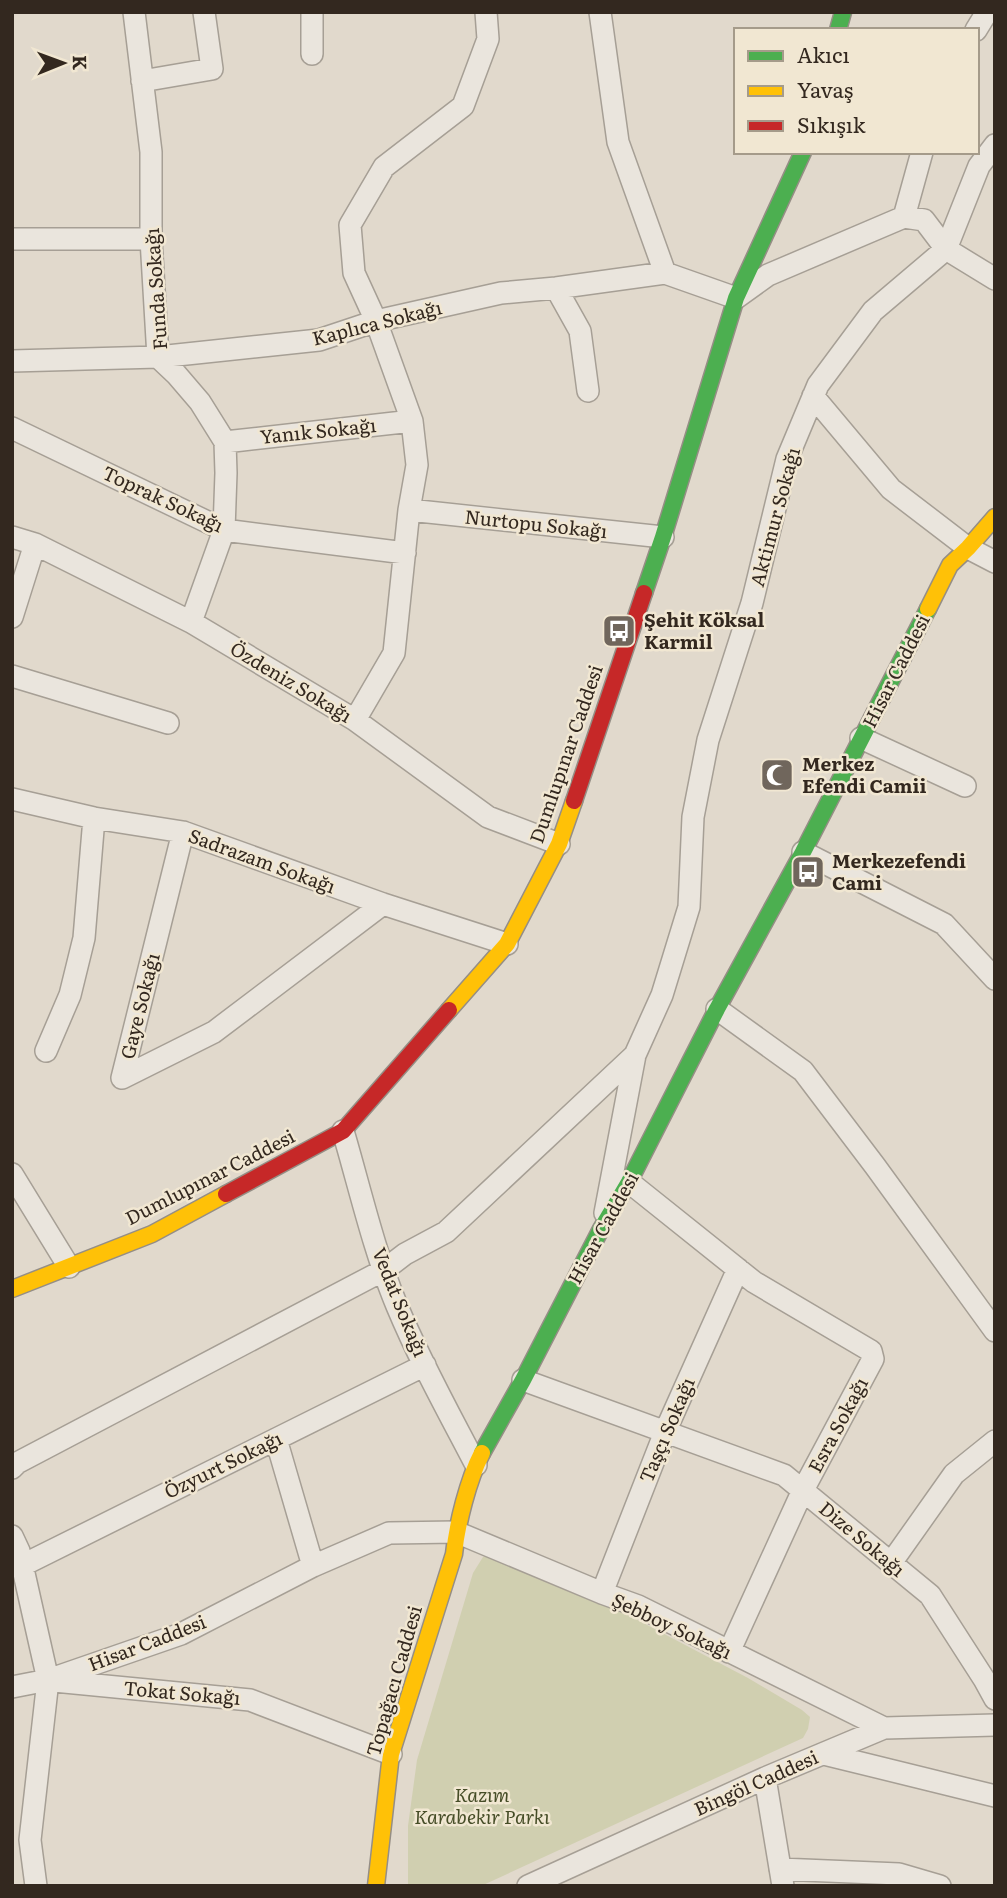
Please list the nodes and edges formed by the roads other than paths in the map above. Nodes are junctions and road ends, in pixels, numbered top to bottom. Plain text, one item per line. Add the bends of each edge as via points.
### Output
1 (134, 12) edge
2 (204, 12) edge
3 (312, 12) edge
4 (486, 12) edge
5 (600, 12) edge
6 (987, 12) edge
7 (977, 28) edge
8 (312, 54) dead end
9 (142, 81) junction
10 (995, 145) edge
11 (802, 154) edge
12 (921, 154) edge
13 (904, 216) junction
14 (12, 239) edge
15 (151, 239) junction
16 (946, 249) junction
17 (665, 273) junction
18 (995, 279) edge
19 (556, 288) junction
20 (736, 298) junction
21 (376, 321) junction
22 (158, 357) junction
23 (12, 361) edge
24 (588, 391) dead end
25 (813, 396) junction
26 (412, 421) junction
27 (12, 428) edge
28 (225, 442) junction
29 (409, 510) junction
30 (995, 517) edge
31 (224, 530) junction
32 (12, 537) edge
33 (663, 537) junction
34 (34, 544) junction
35 (968, 548) junction
36 (405, 553) junction
37 (995, 562) edge
38 (12, 617) edge
39 (191, 622) junction
40 (12, 676) edge
41 (355, 720) junction
42 (168, 723) dead end
43 (861, 738) junction
44 (965, 786) dead end
45 (12, 799) edge
46 (94, 818) junction
47 (183, 832) junction
48 (559, 844) junction
49 (803, 852) junction
50 (383, 904) junction
51 (507, 944) junction
52 (995, 979) edge
53 (717, 1009) junction
54 (46, 1051) dead end
55 (635, 1055) junction
56 (342, 1132) junction
57 (12, 1174) edge
58 (629, 1182) junction
59 (601, 1229) junction
60 (69, 1267) junction
61 (384, 1269) junction
62 (738, 1269) junction
63 (12, 1289) edge
64 (995, 1331) edge
65 (425, 1365) junction
66 (523, 1380) junction
67 (665, 1432) junction
68 (276, 1439) junction
69 (995, 1441) edge
70 (476, 1465) junction
71 (12, 1468) edge
72 (803, 1490) junction
73 (456, 1532) junction
74 (12, 1536) edge
75 (891, 1563) junction
76 (21, 1566) junction
77 (313, 1566) junction
78 (602, 1593) junction
79 (729, 1652) junction
80 (48, 1681) junction
81 (12, 1687) edge
82 (995, 1699) edge
83 (995, 1725) edge
84 (884, 1728) junction
85 (391, 1754) junction
86 (824, 1754) junction
87 (765, 1778) junction
88 (995, 1796) edge
89 (782, 1877) edge
90 (36, 1886) edge
91 (376, 1886) edge
92 (528, 1886) edge
93 (940, 1886) edge

1 - 9 street, Funda Sokağı
2 - 9 street via 212,69
3 - 8 street
4 - 21 street via 488,39 463,106 384,167 350,225 354,273
5 - 17 street via 618,142
6 - 7 street
9 - 15 street, Funda Sokağı via 151,152
10 - 16 street, Aktimur Sokağı via 979,166
11 - 20 street, Dumlupınar Caddesi
12 - 13 street
13 - 16 street via 924,220
13 - 20 street via 768,275
14 - 15 street
15 - 22 street, Funda Sokağı
16 - 18 street
16 - 25 street, Aktimur Sokağı via 873,311
17 - 19 street, Kaplıca Sokağı
17 - 20 street, Kaplıca Sokağı
19 - 21 street, Kaplıca Sokağı via 501,293
19 - 24 street via 580,331
20 - 33 street, Dumlupınar Caddesi
21 - 22 street, Kaplıca Sokağı via 319,340
21 - 26 street
22 - 23 street, Kaplıca Sokağı
22 - 28 street, Funda Sokağı via 200,402
25 - 35 street via 891,489
25 - 55 street, Aktimur Sokağı via 787,459 752,603 708,740 693,817 689,907 662,995
26 - 28 street, Yanık Sokağı
26 - 29 street via 417,466
27 - 31 street, Toprak Sokağı
28 - 31 street
29 - 33 street, Nurtopu Sokağı
29 - 36 street
30 - 35 street, Hisar Caddesi
31 - 36 street, Toprak Sokağı
31 - 39 street
32 - 34 street, Özdeniz Sokağı
33 - 48 street, Dumlupınar Caddesi
34 - 38 street
34 - 39 street, Özdeniz Sokağı
35 - 37 street
35 - 43 street, Hisar Caddesi via 950,565
36 - 41 street via 394,653
39 - 41 street, Özdeniz Sokağı
40 - 42 street
41 - 48 street, Özdeniz Sokağı via 488,817
43 - 44 street
43 - 49 street, Hisar Caddesi
45 - 46 street, Sadrazam Sokağı
46 - 47 street, Sadrazam Sokağı
46 - 54 street via 84,938 70,995
47 - 50 street, Sadrazam Sokağı
47 - 50 street, Gaye Sokağı via 122,1078 214,1032
48 - 51 street, Dumlupınar Caddesi
49 - 52 street via 944,924
49 - 53 street, Hisar Caddesi
50 - 51 street, Sadrazam Sokağı
51 - 56 street, Dumlupınar Caddesi
53 - 58 street, Hisar Caddesi
53 - 64 street via 803,1070
55 - 59 street, Aktimur Sokağı
55 - 61 street via 446,1231
56 - 60 street, Dumlupınar Caddesi via 152,1234
56 - 61 street, Vedat Sokağı
57 - 60 street
58 - 59 street, Hisar Caddesi
58 - 62 street, Esra Sokağı
59 - 66 street, Hisar Caddesi
60 - 63 street, Dumlupınar Caddesi
61 - 65 street, Vedat Sokağı
61 - 71 street
62 - 67 street, Taşçı Sokağı
62 - 72 street, Esra Sokağı via 871,1351 873,1359
65 - 68 street, Özyurt Sokağı
65 - 70 street, Vedat Sokağı
66 - 67 street, Dize Sokağı
66 - 70 street, Hisar Caddesi
67 - 72 street, Dize Sokağı via 784,1475
67 - 78 street, Taşçı Sokağı
68 - 76 street, Özyurt Sokağı
68 - 77 street
69 - 75 street via 954,1474
70 - 73 street, Hisar Caddesi
72 - 75 street, Dize Sokağı
72 - 79 street, Esra Sokağı
73 - 77 street, Hisar Caddesi via 390,1532
73 - 78 street, Şebboy Sokağı
73 - 85 street, Topağacı Caddesi via 454,1554
74 - 76 street
75 - 82 street, Dize Sokağı via 930,1595
76 - 80 street
77 - 80 street, Hisar Caddesi via 181,1634
78 - 79 street, Şebboy Sokağı
79 - 84 street, Şebboy Sokağı
80 - 81 street, Hisar Caddesi
80 - 85 street, Tokat Sokağı via 250,1700
80 - 90 street via 30,1840
83 - 84 street, Bingöl Caddesi
84 - 86 street, Bingöl Caddesi
85 - 91 street, Topağacı Caddesi
86 - 87 street, Bingöl Caddesi
86 - 88 street
87 - 89 street
87 - 92 street, Bingöl Caddesi
89 - 93 street via 899,1874

